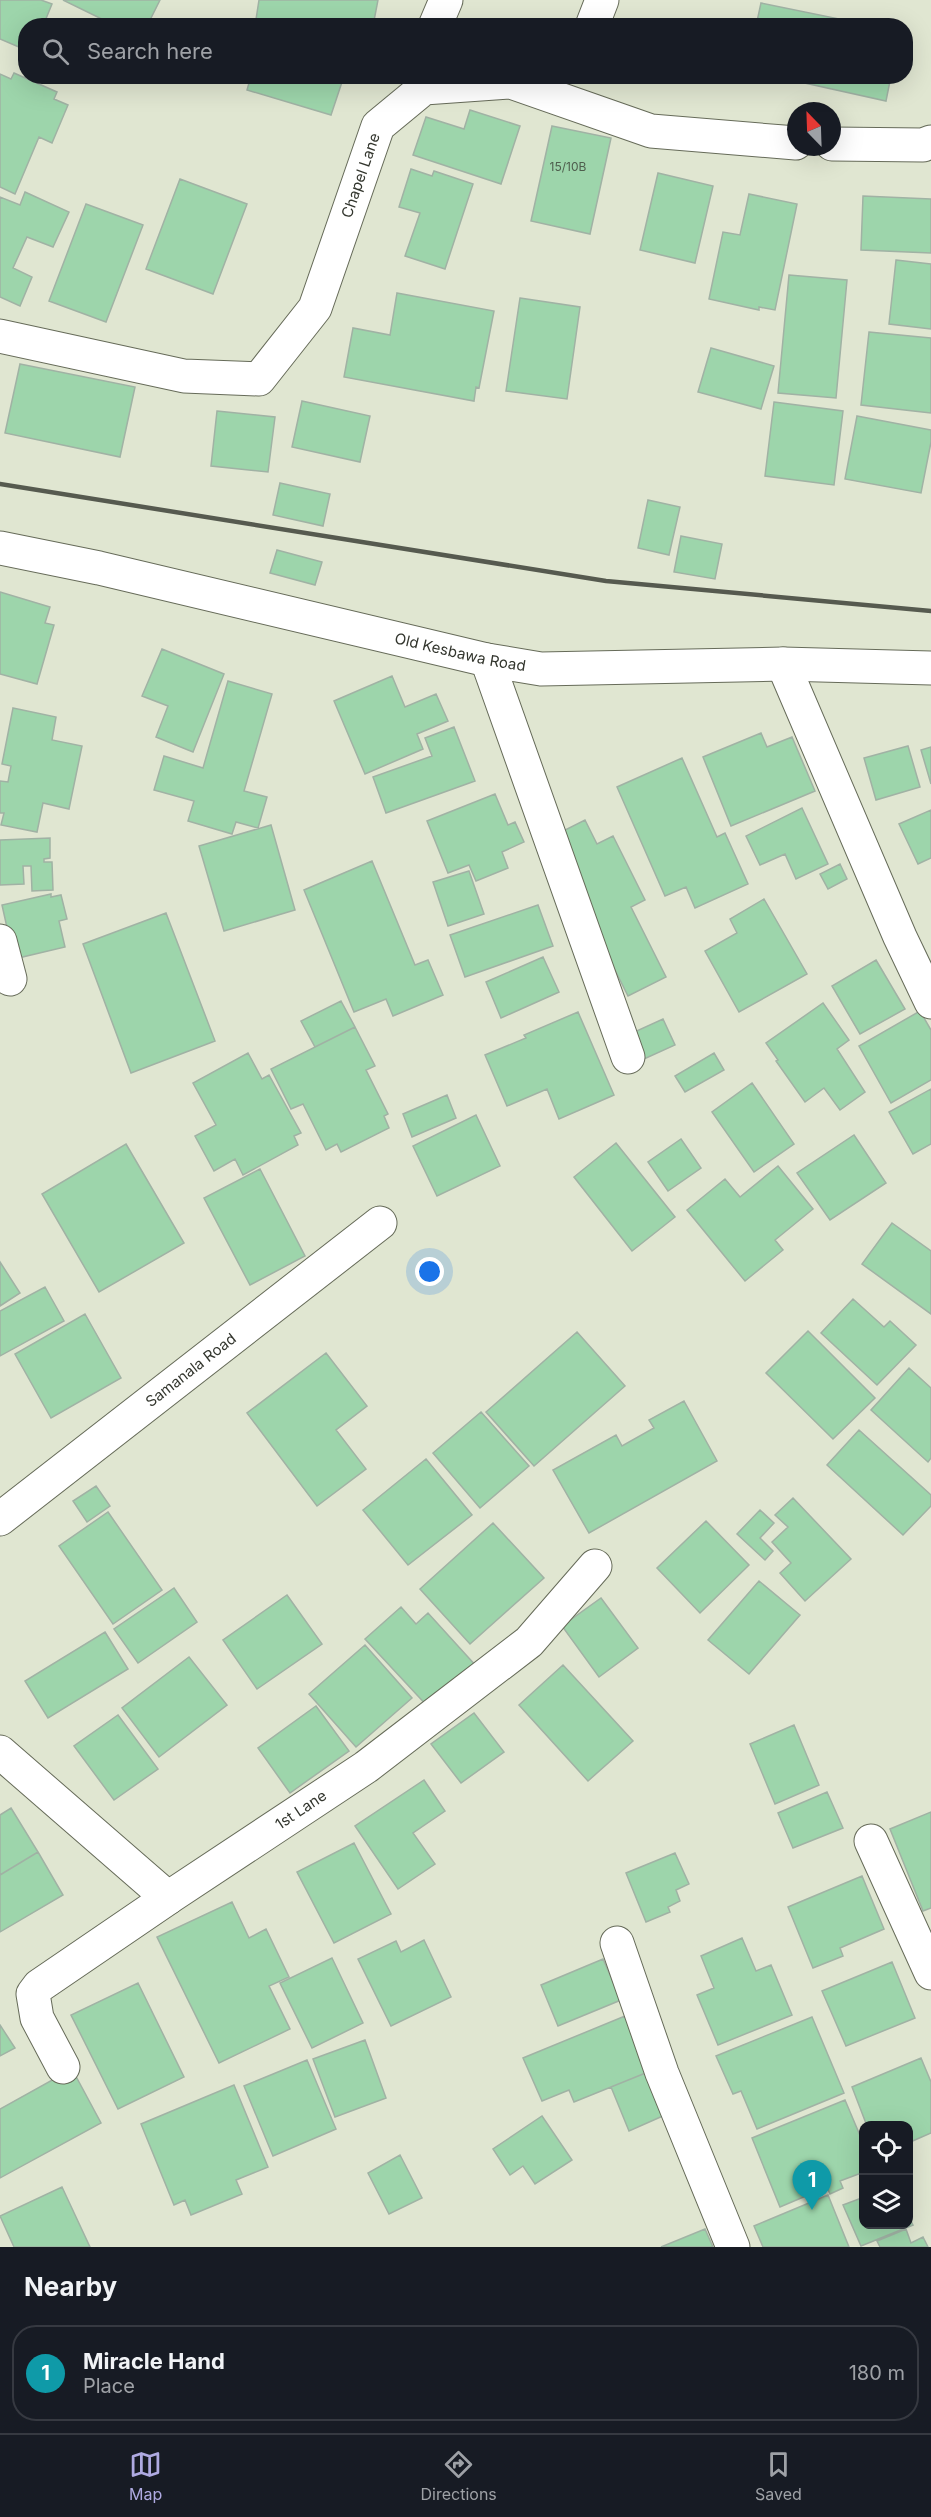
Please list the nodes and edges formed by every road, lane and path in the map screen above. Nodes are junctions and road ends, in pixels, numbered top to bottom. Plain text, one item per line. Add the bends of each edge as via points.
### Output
1 (446, 0) edge
2 (602, 0) edge
3 (438, 18) edge
4 (595, 18) edge
5 (423, 84) edge
6 (530, 84) edge
7 (567, 88) edge
8 (787, 142) edge
9 (931, 142) edge
10 (841, 144) edge
11 (0, 336) edge
12 (0, 548) edge
13 (487, 660) junction
14 (783, 664) junction
15 (931, 668) edge
16 (0, 941) edge
17 (10, 979) dead end
18 (931, 1002) edge
19 (628, 1057) dead end
20 (380, 1223) dead end
21 (0, 1519) edge
22 (595, 1566) dead end
23 (0, 1752) edge
24 (870, 1841) dead end
25 (168, 1898) junction
26 (616, 1943) dead end
27 (931, 1973) edge
28 (63, 2067) dead end
29 (734, 2247) edge

1 - 3 street
2 - 4 street
5 - 11 street, Chapel Lane via 378,126 315,308 259,378 184,376
6 - 7 street, Chapel Lane
7 - 8 street, Chapel Lane via 651,131
9 - 10 street via 923,146
12 - 13 street, Old Kesbawa Road
13 - 14 street, Old Kesbawa Road via 541,669
13 - 19 street
14 - 15 street, Old Kesbawa Road
14 - 18 street
16 - 17 street
20 - 21 street, Samanala Road
22 - 25 street, 1st Lane via 530,1642 366,1767
23 - 25 street
24 - 27 street
25 - 28 street, 1st Lane via 39,1986 33,1994 37,2018
26 - 29 street via 662,2073

